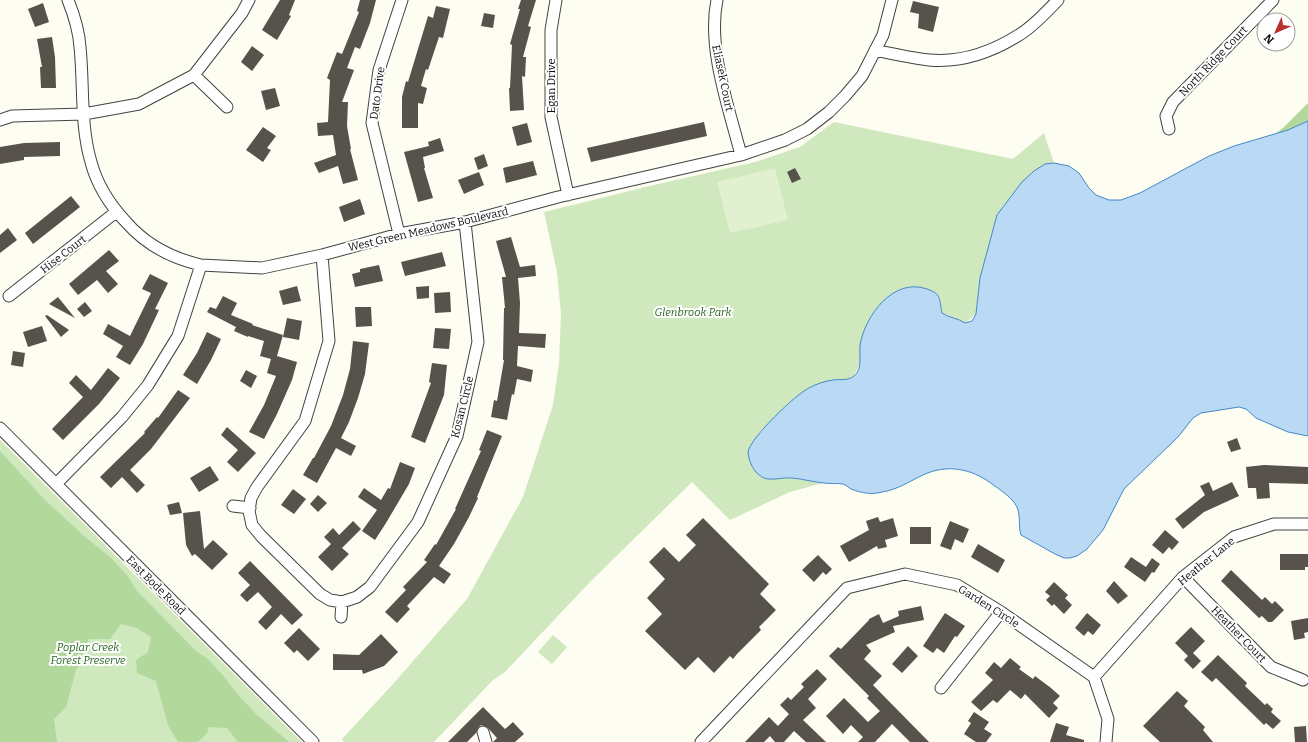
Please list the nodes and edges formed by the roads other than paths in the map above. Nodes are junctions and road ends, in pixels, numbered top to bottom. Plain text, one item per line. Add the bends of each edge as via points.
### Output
1 (68, 0) edge
2 (249, 0) edge
3 (402, 0) edge
4 (556, 0) edge
5 (717, 0) edge
6 (892, 0) edge
7 (1058, 0) edge
8 (1273, 0) edge
9 (875, 50) junction
10 (194, 75) junction
11 (227, 106) dead end
12 (84, 114) junction
13 (0, 120) edge
14 (1169, 129) dead end
15 (741, 155) junction
16 (568, 194) junction
17 (116, 212) junction
18 (465, 222) junction
19 (399, 234) junction
20 (322, 255) junction
21 (201, 265) junction
22 (10, 296) dead end
23 (0, 428) edge
24 (56, 484) junction
25 (233, 506) dead end
26 (250, 508) junction
27 (1308, 524) edge
28 (1183, 577) junction
29 (342, 602) junction
30 (1001, 612) junction
31 (341, 617) dead end
32 (1094, 676) junction
33 (1303, 680) dead end
34 (941, 688) dead end
35 (313, 742) edge
36 (701, 742) edge
37 (1106, 742) edge

1 - 12 street, West Green Meadows Boulevard via 74,15 80,46
2 - 10 street via 242,13
3 - 19 street, Dato Drive via 379,70 372,123
4 - 16 street, Egan Drive via 551,30 551,117
5 - 15 street, Eliasek Court via 714,33 717,62
6 - 9 street, West Green Meadows Boulevard via 883,35
7 - 9 street via 1020,34 989,52 971,57 931,60
8 - 14 street, North Ridge Court via 1173,102 1166,116
9 - 15 street, West Green Meadows Boulevard via 862,76 829,112 807,129 785,140
10 - 11 street
10 - 12 street via 139,104
12 - 13 street via 12,116
12 - 17 street, West Green Meadows Boulevard via 91,163 103,192
15 - 16 street, West Green Meadows Boulevard
16 - 18 street, West Green Meadows Boulevard
17 - 21 street, West Green Meadows Boulevard via 143,239 166,254
17 - 22 street, Hise Court
18 - 19 street, West Green Meadows Boulevard
18 - 29 street, Kosan Circle via 478,342 457,436 418,522 370,587 357,597
19 - 20 street, West Green Meadows Boulevard
20 - 21 street, West Green Meadows Boulevard via 262,268
20 - 26 street via 329,341 305,421 257,486 251,498
21 - 24 street via 178,336 148,385 122,417
23 - 24 street, East Bode Road
24 - 35 street, East Bode Road
25 - 26 street
26 - 29 street via 252,525 261,536 320,594 330,600
27 - 28 street, Heather Lane via 1274,524 1234,537
28 - 32 street, Heather Lane
28 - 33 street, Heather Court via 1271,667
29 - 31 street
30 - 32 street, Garden Circle
30 - 34 street
30 - 36 street, Garden Circle via 958,585 905,574 847,588
32 - 37 street via 1108,719

